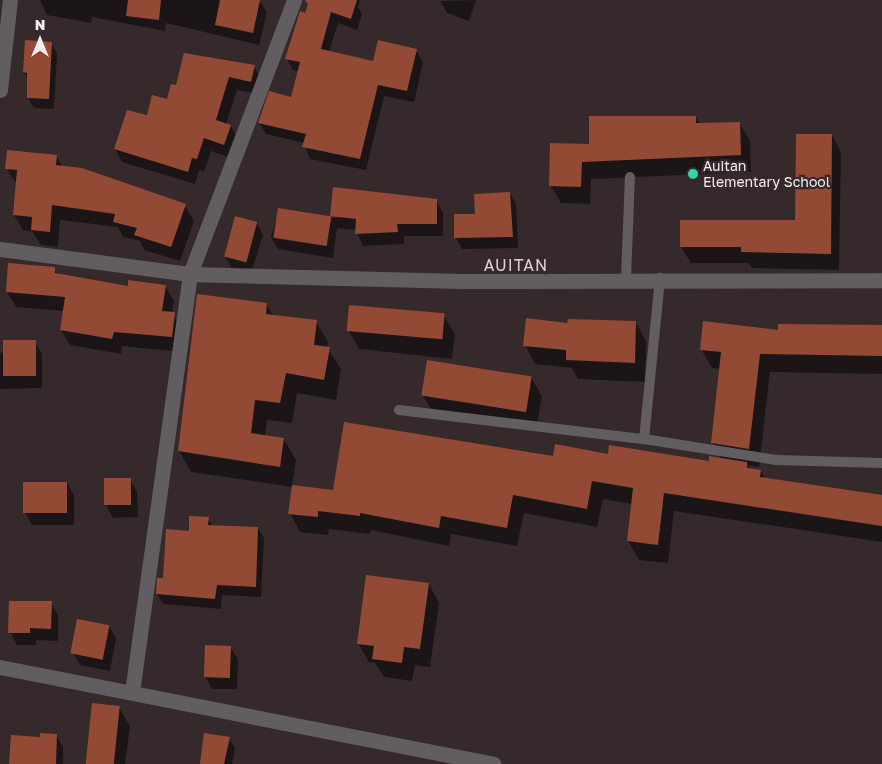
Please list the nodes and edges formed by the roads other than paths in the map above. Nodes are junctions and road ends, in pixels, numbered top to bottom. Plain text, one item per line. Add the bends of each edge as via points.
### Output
1 (10, 0) edge
2 (294, 0) edge
3 (0, 90) edge
4 (630, 177) dead end
5 (0, 249) edge
6 (190, 274) junction
7 (660, 278) junction
8 (626, 279) junction
9 (882, 280) edge
10 (399, 410) dead end
11 (644, 439) junction
12 (882, 463) edge
13 (0, 667) edge
14 (132, 692) junction
15 (494, 764) edge

1 - 3 street
2 - 6 street
4 - 8 lane
5 - 6 street
6 - 8 street via 462,281
6 - 14 street
7 - 8 street
7 - 9 street
7 - 11 lane
10 - 11 lane
11 - 12 lane via 776,460
13 - 14 street
14 - 15 street

